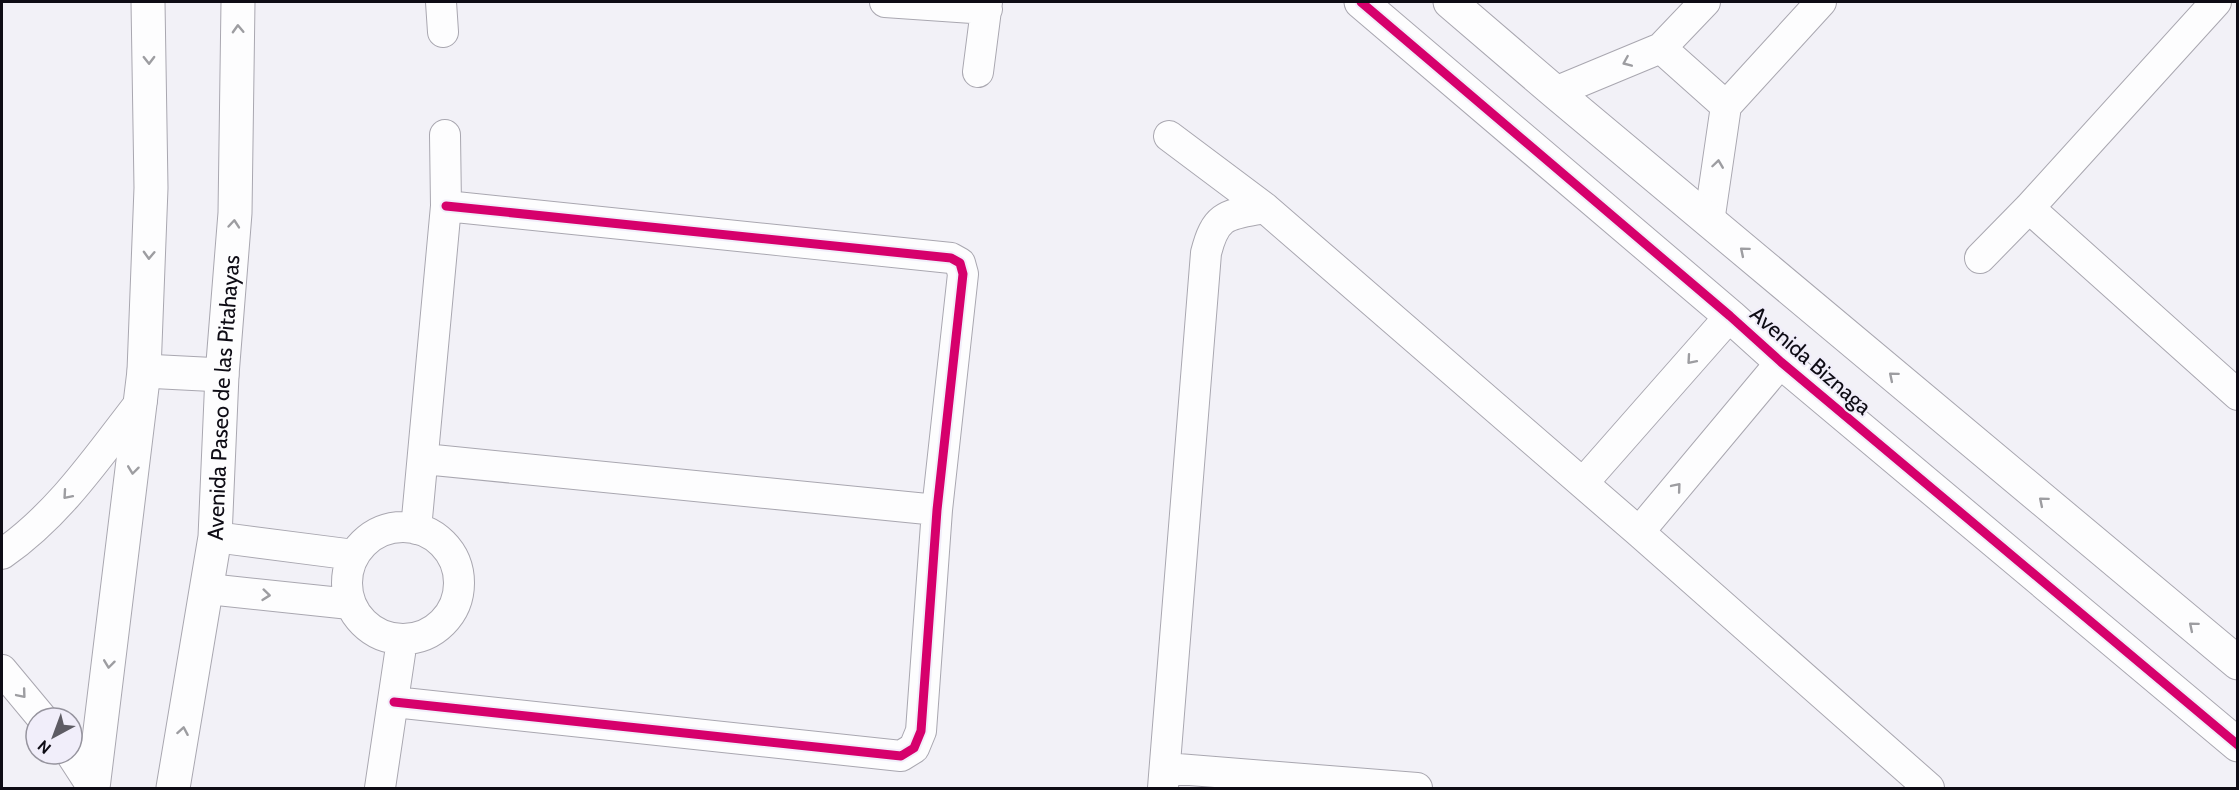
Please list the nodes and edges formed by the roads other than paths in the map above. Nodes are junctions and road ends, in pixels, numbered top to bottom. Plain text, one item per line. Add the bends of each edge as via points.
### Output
1 (148, 2) edge
2 (237, 2) edge
3 (441, 2) edge
4 (885, 2) edge
5 (1361, 2) edge
6 (1450, 2) edge
7 (1705, 2) edge
8 (1821, 2) edge
9 (2216, 2) edge
10 (2233, 2) edge
11 (987, 5) edge
12 (2238, 6) edge
13 (443, 32) dead end
14 (1661, 48) junction
15 (978, 72) dead end
16 (1554, 92) junction
17 (1726, 106) junction
18 (445, 135) dead end
19 (1169, 136) dead end
20 (446, 206) junction
21 (1265, 208) junction
22 (2029, 208) junction
23 (1709, 222) junction
24 (1980, 258) dead end
25 (1730, 315) junction
26 (1781, 362) junction
27 (222, 375) junction
28 (143, 385) junction
29 (2238, 395) edge
30 (424, 459) junction
31 (1583, 483) junction
32 (937, 510) junction
33 (416, 529) junction
34 (1639, 532) junction
35 (215, 537) junction
36 (2, 554) edge
37 (354, 555) junction
38 (208, 589) junction
39 (350, 604) junction
40 (402, 640) junction
41 (2234, 653) edge
42 (2, 670) edge
43 (394, 702) junction
44 (32, 706) edge
45 (2238, 745) edge
46 (79, 766) edge
47 (1164, 778) edge
48 (93, 788) edge
49 (173, 789) edge
50 (380, 789) edge
51 (1417, 789) edge
52 (1929, 789) edge

1 -> 28 street via 152,188
27 -> 2 street, Avenida Paseo de las Pitahayas via 236,213
3 - 13 street
4 - 11 street
5 - 25 street, Avenida Biznaga
6 - 16 street, Avenida Biznaga
7 - 14 street
8 - 17 street
9 - 22 street
10 - 12 street
11 - 15 street
14 -> 16 street
14 - 17 street
16 - 23 street, Avenida Biznaga
23 -> 17 street
18 - 20 street
19 - 21 street
20 - 30 street
20 - 32 street via 951,258 960,263 963,274
21 - 31 street
21 - 47 street via 1227,215 1211,232 1206,253
22 - 24 street
22 - 29 street
41 -> 23 street, Avenida Biznaga
25 - 26 street, Avenida Biznaga
25 -> 31 street
34 -> 26 street
26 - 45 street, Avenida Biznaga
27 - 28 street
27 - 35 street, Avenida Paseo de las Pitahayas
28 -> 36 street via 66,497
28 -> 48 street
30 - 32 street
30 - 33 street
31 - 34 street
32 - 43 street via 921,731 914,748 901,756
33 - 37 street via 384,530 367,540
33 - 40 street via 438,540 449,551 459,580 458,596 453,610 431,632
34 - 52 street
35 - 37 street
35 - 38 street, Avenida Paseo de las Pitahayas
37 - 39 street via 346,579
38 -> 39 street
49 -> 38 street, Avenida Paseo de las Pitahayas
39 - 40 street via 362,623 380,635
40 - 43 street
42 -> 44 street
43 - 50 street
46 - 48 street
47 - 51 street

